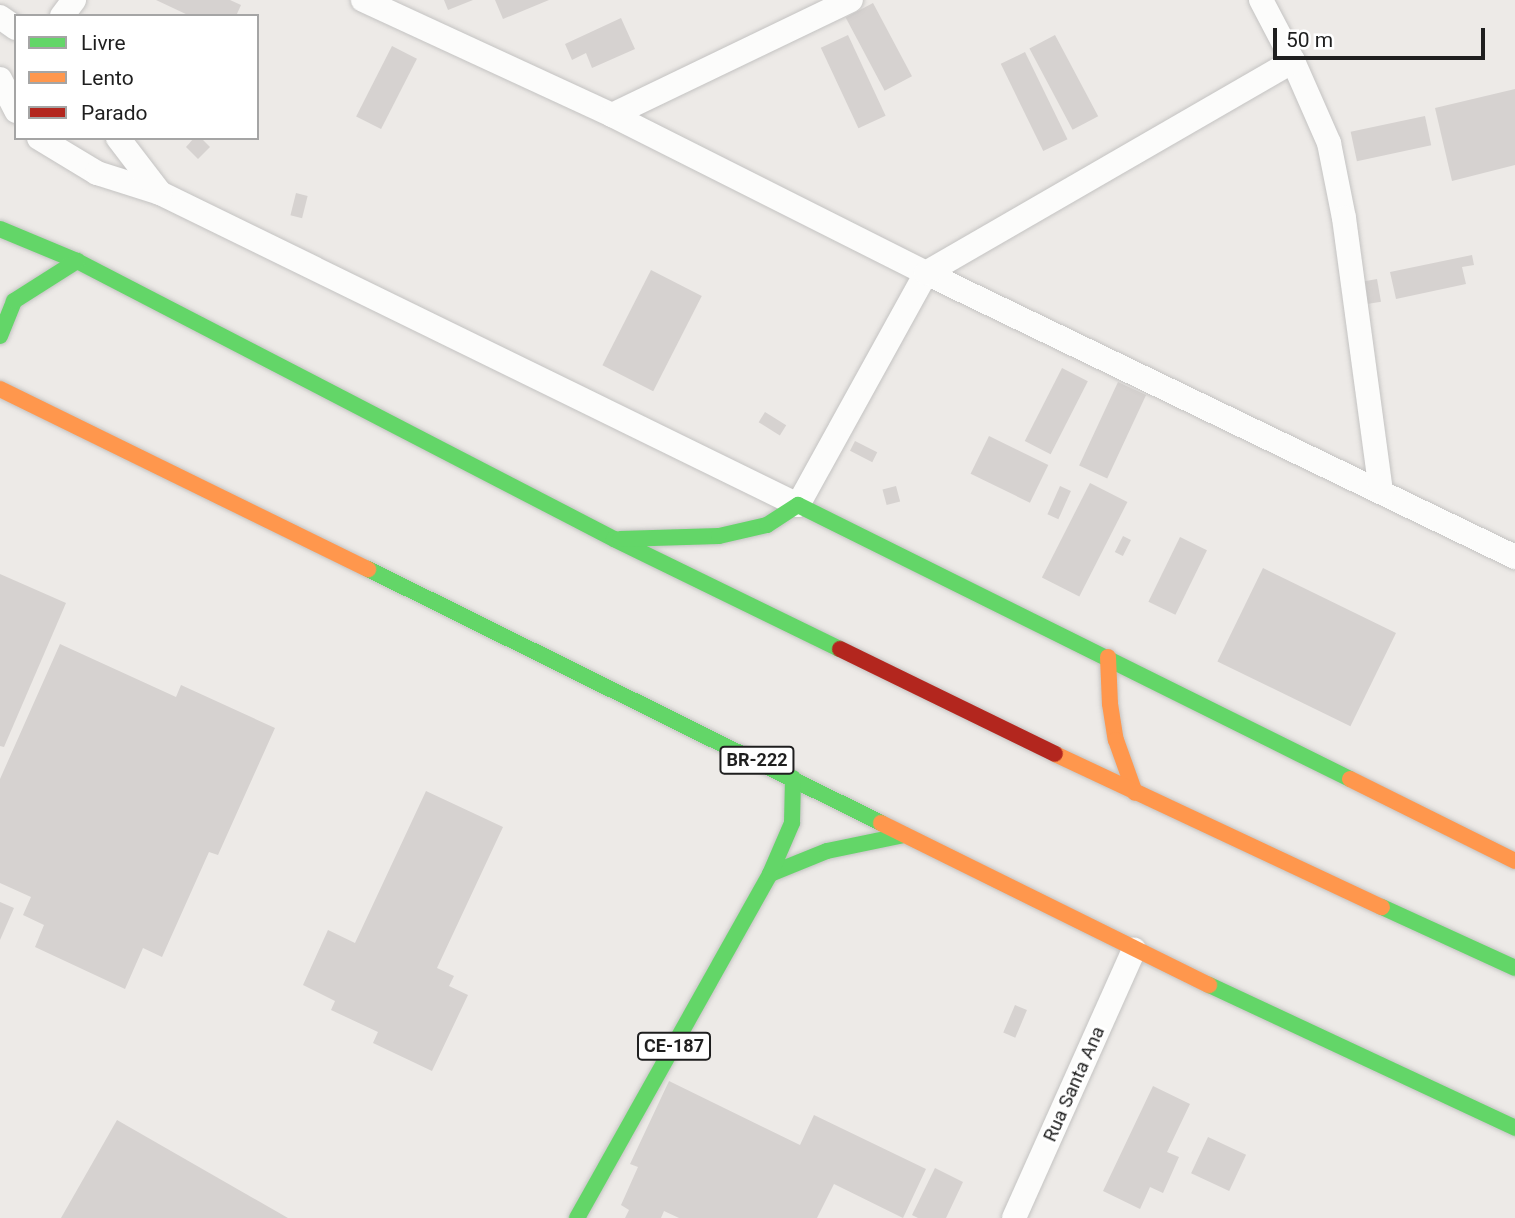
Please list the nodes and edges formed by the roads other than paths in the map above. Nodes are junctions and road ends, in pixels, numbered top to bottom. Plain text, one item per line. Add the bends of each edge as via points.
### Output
1 (363, 0) edge
2 (851, 0) edge
3 (1261, 0) edge
4 (1293, 61) junction
5 (6, 77) edge
6 (14, 104) edge
7 (612, 115) junction
8 (42, 140) edge
9 (120, 140) edge
10 (160, 193) junction
11 (0, 229) edge
12 (77, 261) junction
13 (926, 273) junction
14 (0, 336) edge
15 (0, 389) edge
16 (1381, 492) junction
17 (798, 505) junction
18 (614, 539) junction
19 (1515, 557) edge
20 (1108, 657) junction
21 (793, 778) junction
22 (1135, 793) junction
23 (904, 835) junction
24 (1515, 861) edge
25 (770, 874) junction
26 (1134, 950) junction
27 (1515, 968) edge
28 (1478, 1109) junction
29 (1515, 1109) edge
30 (1515, 1128) edge
31 (577, 1218) edge
32 (1014, 1218) edge

1 - 7 street
2 - 7 street
3 - 4 street
4 - 13 street
4 - 16 street via 1331,156 1344,218
5 - 6 street
7 - 13 street
8 - 10 street via 97,173
9 - 10 street
10 - 17 street
11 - 12 main road
12 - 14 main road via 14,301
12 - 18 main road
13 - 16 street
13 - 17 street
15 - 21 main road, BR-222
16 - 19 street
17 - 18 main road via 767,525 719,536
17 - 20 main road
18 - 22 main road
20 - 22 main road via 1116,740
20 - 24 main road
21 - 23 main road, BR-222
21 - 25 main road, CE-187 via 792,824
22 - 27 main road
23 - 25 main road via 827,851
23 - 26 main road, BR-222
25 - 31 main road, CE-187
26 - 28 main road, BR-222
26 - 32 street, Rua Santa Ana
28 - 29 main road
28 - 30 main road, BR-222

